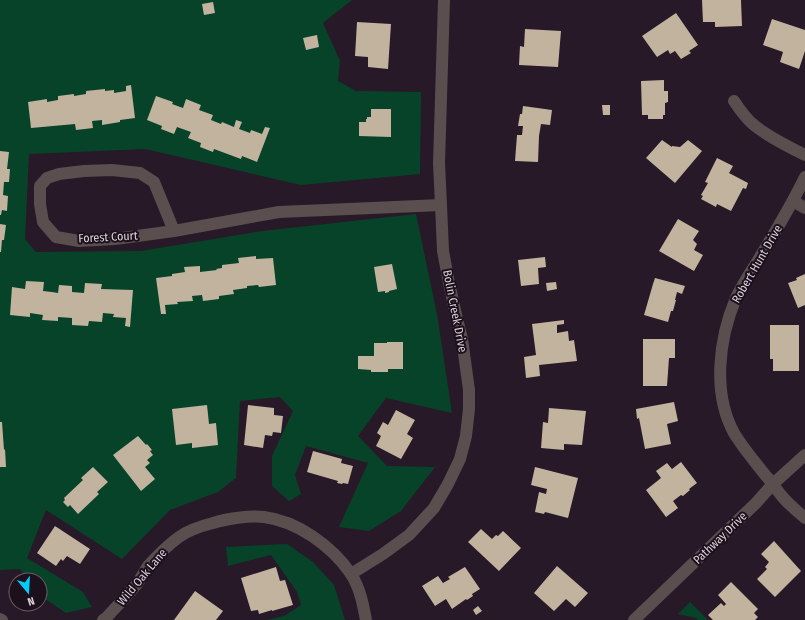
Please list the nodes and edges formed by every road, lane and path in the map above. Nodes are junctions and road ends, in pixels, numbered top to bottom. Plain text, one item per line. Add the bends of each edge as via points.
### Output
1 (444, 0) edge
2 (734, 101) dead end
3 (805, 155) edge
4 (805, 177) edge
5 (793, 201) junction
6 (441, 205) junction
7 (805, 208) edge
8 (174, 231) junction
9 (805, 455) edge
10 (773, 484) junction
11 (805, 518) edge
12 (351, 574) junction
13 (103, 620) edge
14 (366, 620) edge
15 (634, 620) edge

1 - 6 street, Bolin Creek Drive via 439,163
2 - 3 street via 753,125
4 - 5 street, Robert Hunt Drive
5 - 7 street
5 - 10 street, Robert Hunt Drive via 736,297 724,334 720,364 721,395 726,415 751,458
6 - 8 street, Forest Court via 279,212
6 - 12 street, Bolin Creek Drive via 444,251 462,339 469,390 466,436 460,459 434,508 409,535
8 - 8 street, Forest Court via 79,241 56,236 42,222 40,186 47,178 59,174 112,170 140,174 154,182
9 - 10 street, Pathway Drive
10 - 11 street, Robert Hunt Drive
10 - 15 street, Pathway Drive
12 - 13 street, Wild Oak Lane via 317,540 296,527 262,517 222,520 198,527 179,537 163,550 137,584
12 - 14 street, Wild Oak Lane via 358,588

